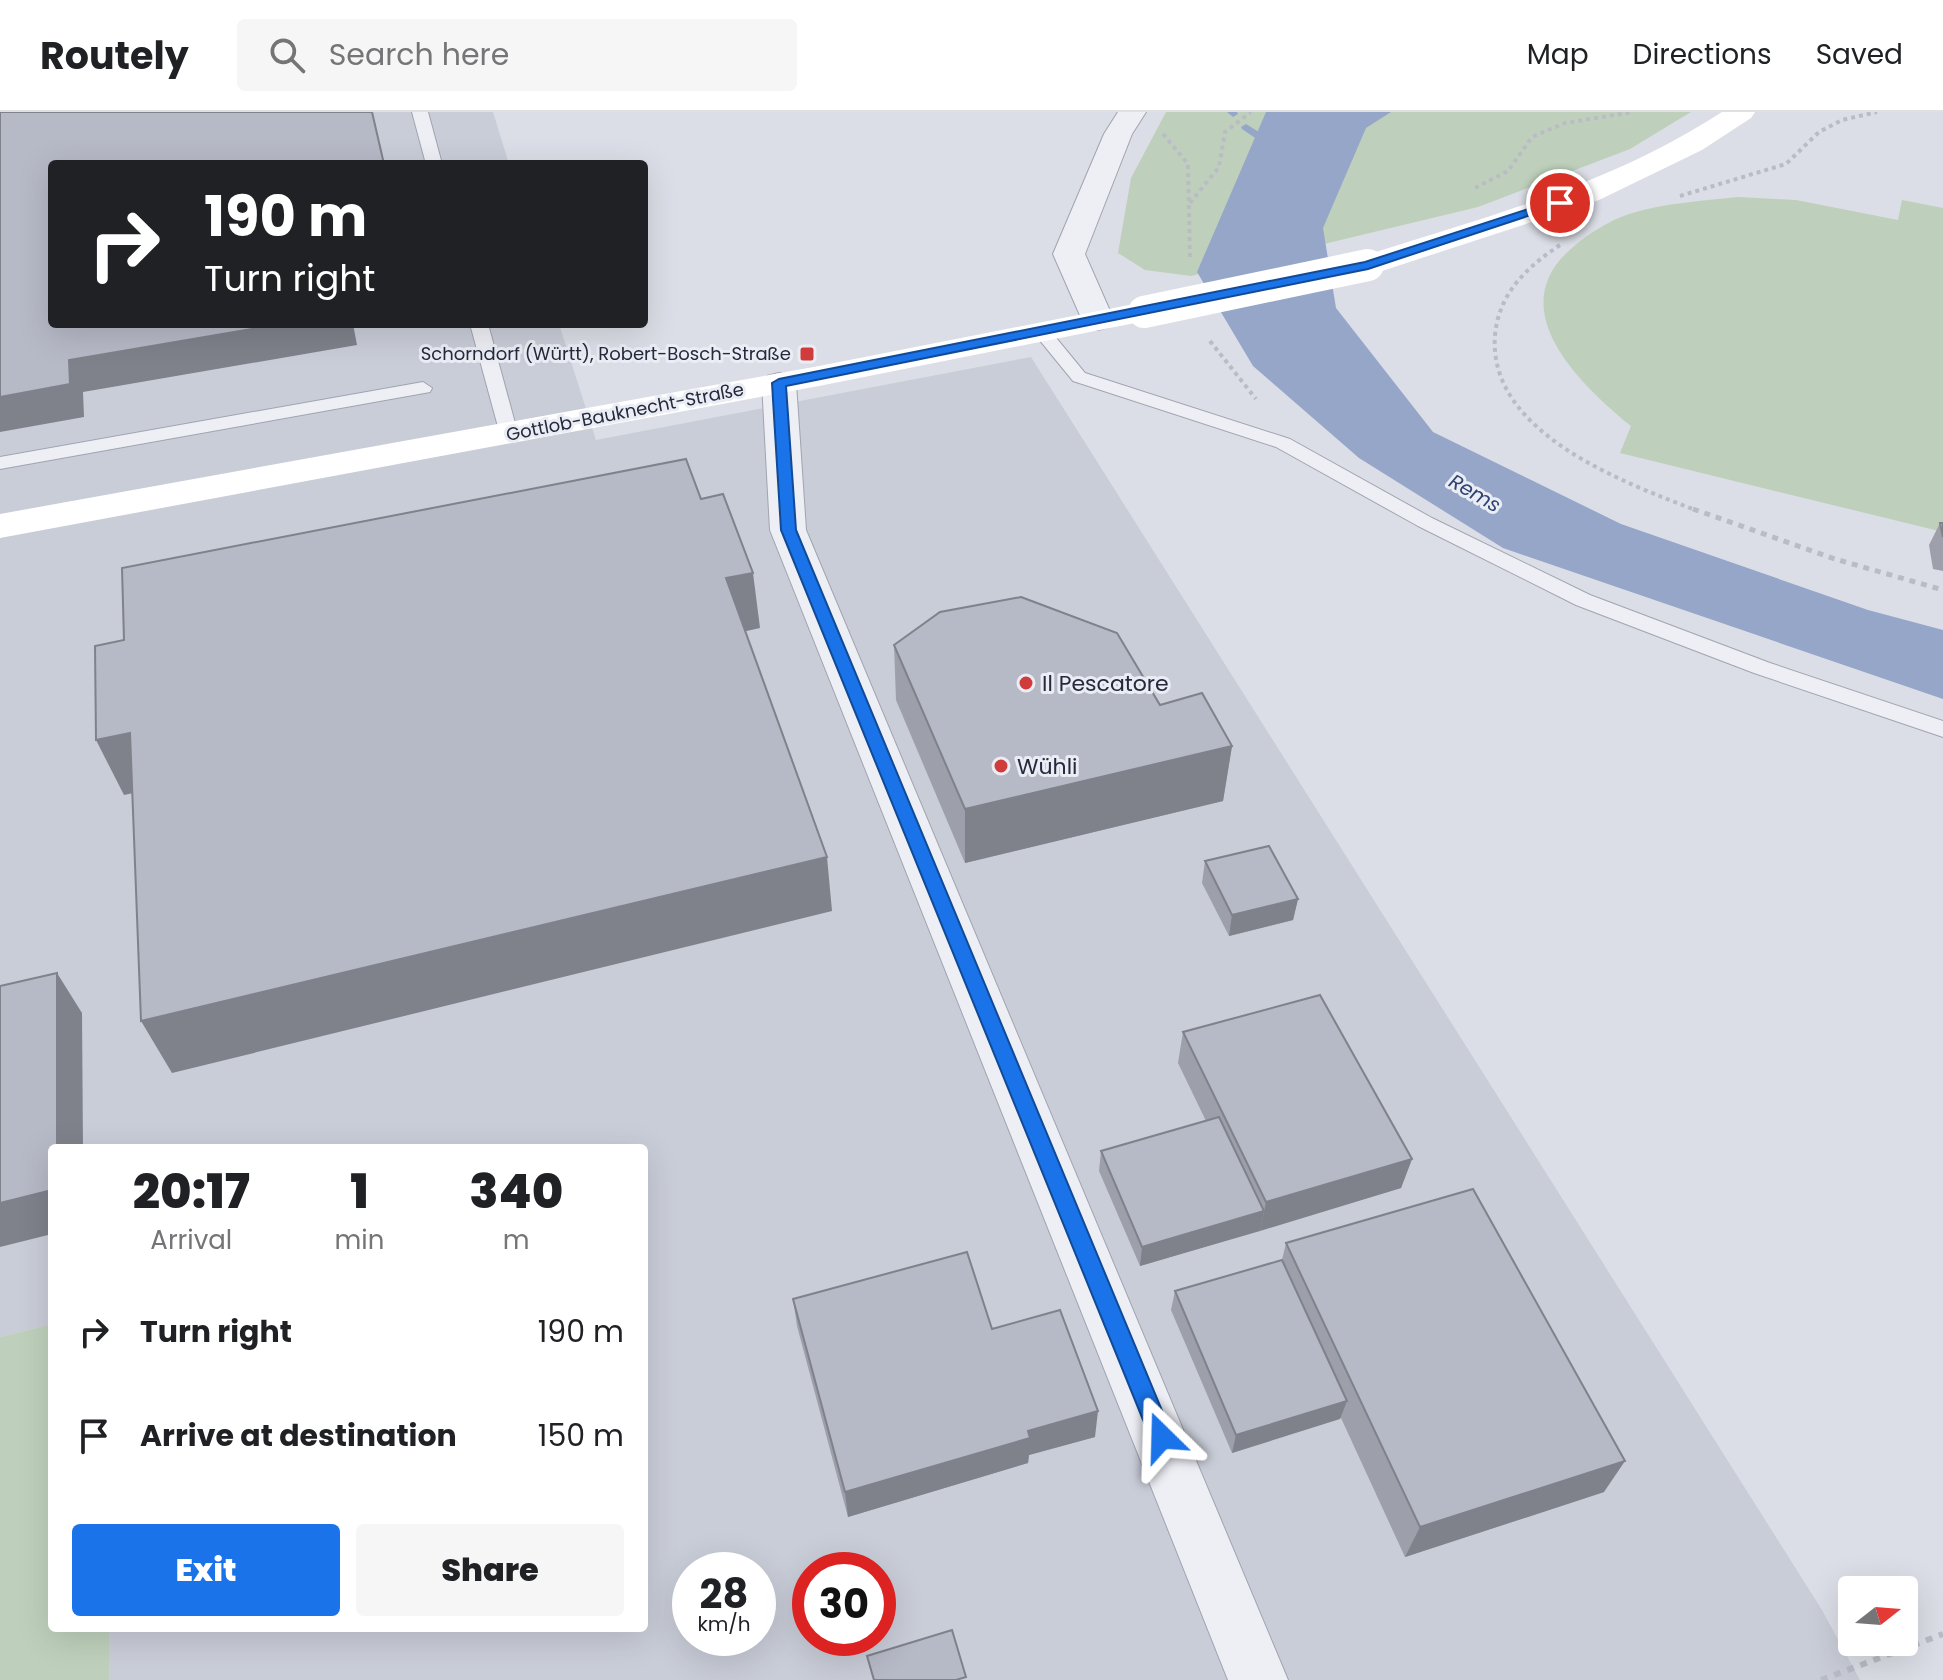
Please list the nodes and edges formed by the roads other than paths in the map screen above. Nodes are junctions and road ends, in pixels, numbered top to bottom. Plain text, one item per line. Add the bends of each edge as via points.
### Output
1 (420, 112) edge
2 (1741, 112) edge
3 (1130, 116) edge
4 (433, 160) edge
5 (1098, 320) junction
6 (480, 328) edge
7 (1042, 332) junction
8 (779, 383) junction
9 (423, 388) dead end
10 (509, 434) junction
11 (0, 463) edge
12 (0, 526) edge
13 (1943, 729) edge
14 (1258, 1680) edge

1 - 4 lane
2 - 5 street, Gottlob-Bauknecht-Straße, bridge via 1692,144 1588,194 1449,240 1368,265
3 - 5 street via 1069,254
5 - 7 street, Gottlob-Bauknecht-Straße
6 - 10 lane
7 - 8 street, Gottlob-Bauknecht-Straße
7 - 13 lane via 1079,377 1283,443 1425,522 1583,600
8 - 10 street, Gottlob-Bauknecht-Straße
8 - 14 street via 788,530
9 - 11 lane
10 - 12 street, Gottlob-Bauknecht-Straße

